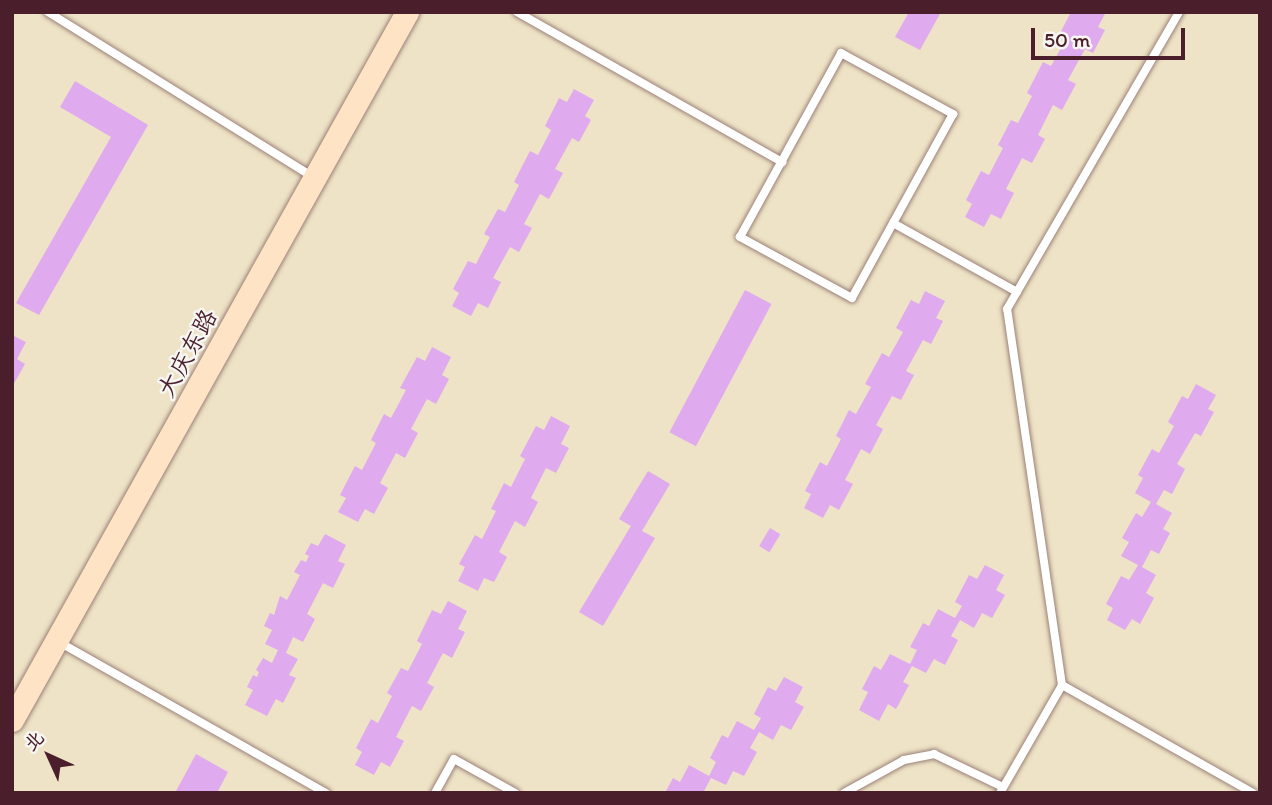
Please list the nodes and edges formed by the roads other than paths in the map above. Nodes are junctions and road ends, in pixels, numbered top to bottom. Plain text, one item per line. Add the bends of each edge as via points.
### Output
1 (48, 12) edge
2 (407, 12) edge
3 (517, 12) edge
4 (1179, 12) edge
5 (782, 162) junction
6 (315, 178) junction
7 (893, 223) junction
8 (1017, 292) junction
9 (57, 640) junction
10 (1062, 685) junction
11 (12, 720) edge
12 (1001, 790) edge
13 (326, 793) edge
14 (435, 793) edge
15 (515, 793) edge
16 (844, 793) edge
17 (1254, 793) edge

1 - 6 lane
2 - 6 main road, 大庆东路
3 - 5 lane
4 - 8 lane
5 - 7 lane via 740,237 852,298
5 - 7 lane via 841,53 953,114
6 - 9 main road, 大庆东路
7 - 8 lane
8 - 10 lane via 1007,309
9 - 11 main road, 大庆东路
9 - 13 lane
10 - 12 lane
10 - 17 lane
12 - 16 lane via 934,754 904,760
14 - 15 lane via 454,759

